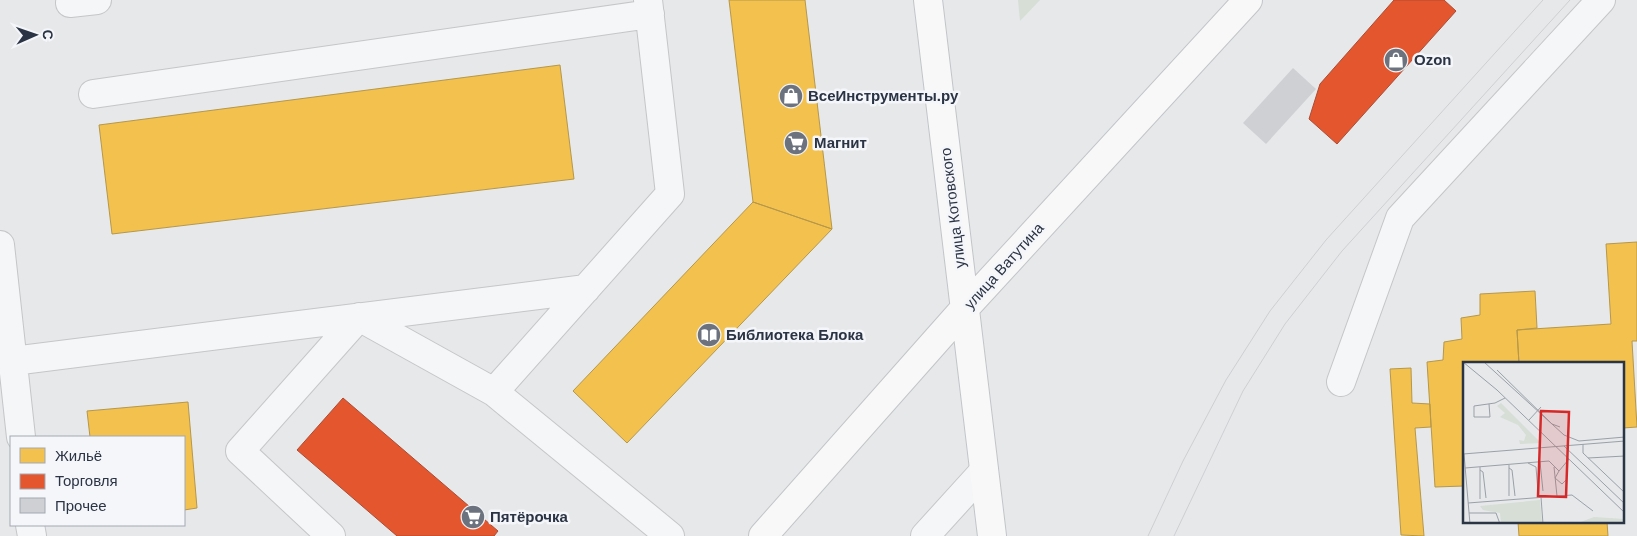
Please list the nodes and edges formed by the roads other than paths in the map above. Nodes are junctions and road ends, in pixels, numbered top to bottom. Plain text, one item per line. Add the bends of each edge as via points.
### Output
1 (97, 0) edge
2 (928, 0) edge
3 (1248, 0) edge
4 (1601, 0) edge
5 (70, 3) dead end
6 (649, 7) edge
7 (93, 94) dead end
8 (0, 245) edge
9 (586, 289) junction
10 (965, 308) junction
11 (359, 317) junction
12 (13, 361) junction
13 (1341, 382) dead end
14 (494, 392) junction
15 (21, 436) edge
16 (984, 471) junction
17 (331, 536) edge
18 (670, 536) edge
19 (763, 536) edge
20 (925, 536) edge
21 (992, 536) edge

1 - 5 street
2 - 10 main road, улица Котовского
3 - 10 main road, улица Ватутина
4 - 13 street via 1400,218
6 - 7 street
6 - 9 street via 670,194
8 - 12 street
9 - 11 street
9 - 14 street
10 - 16 main road, улица Котовского
10 - 19 main road, улица Ватутина
11 - 12 street
11 - 14 street
11 - 17 street via 240,451
12 - 15 street
14 - 18 street
16 - 20 street
16 - 21 main road, улица Котовского

